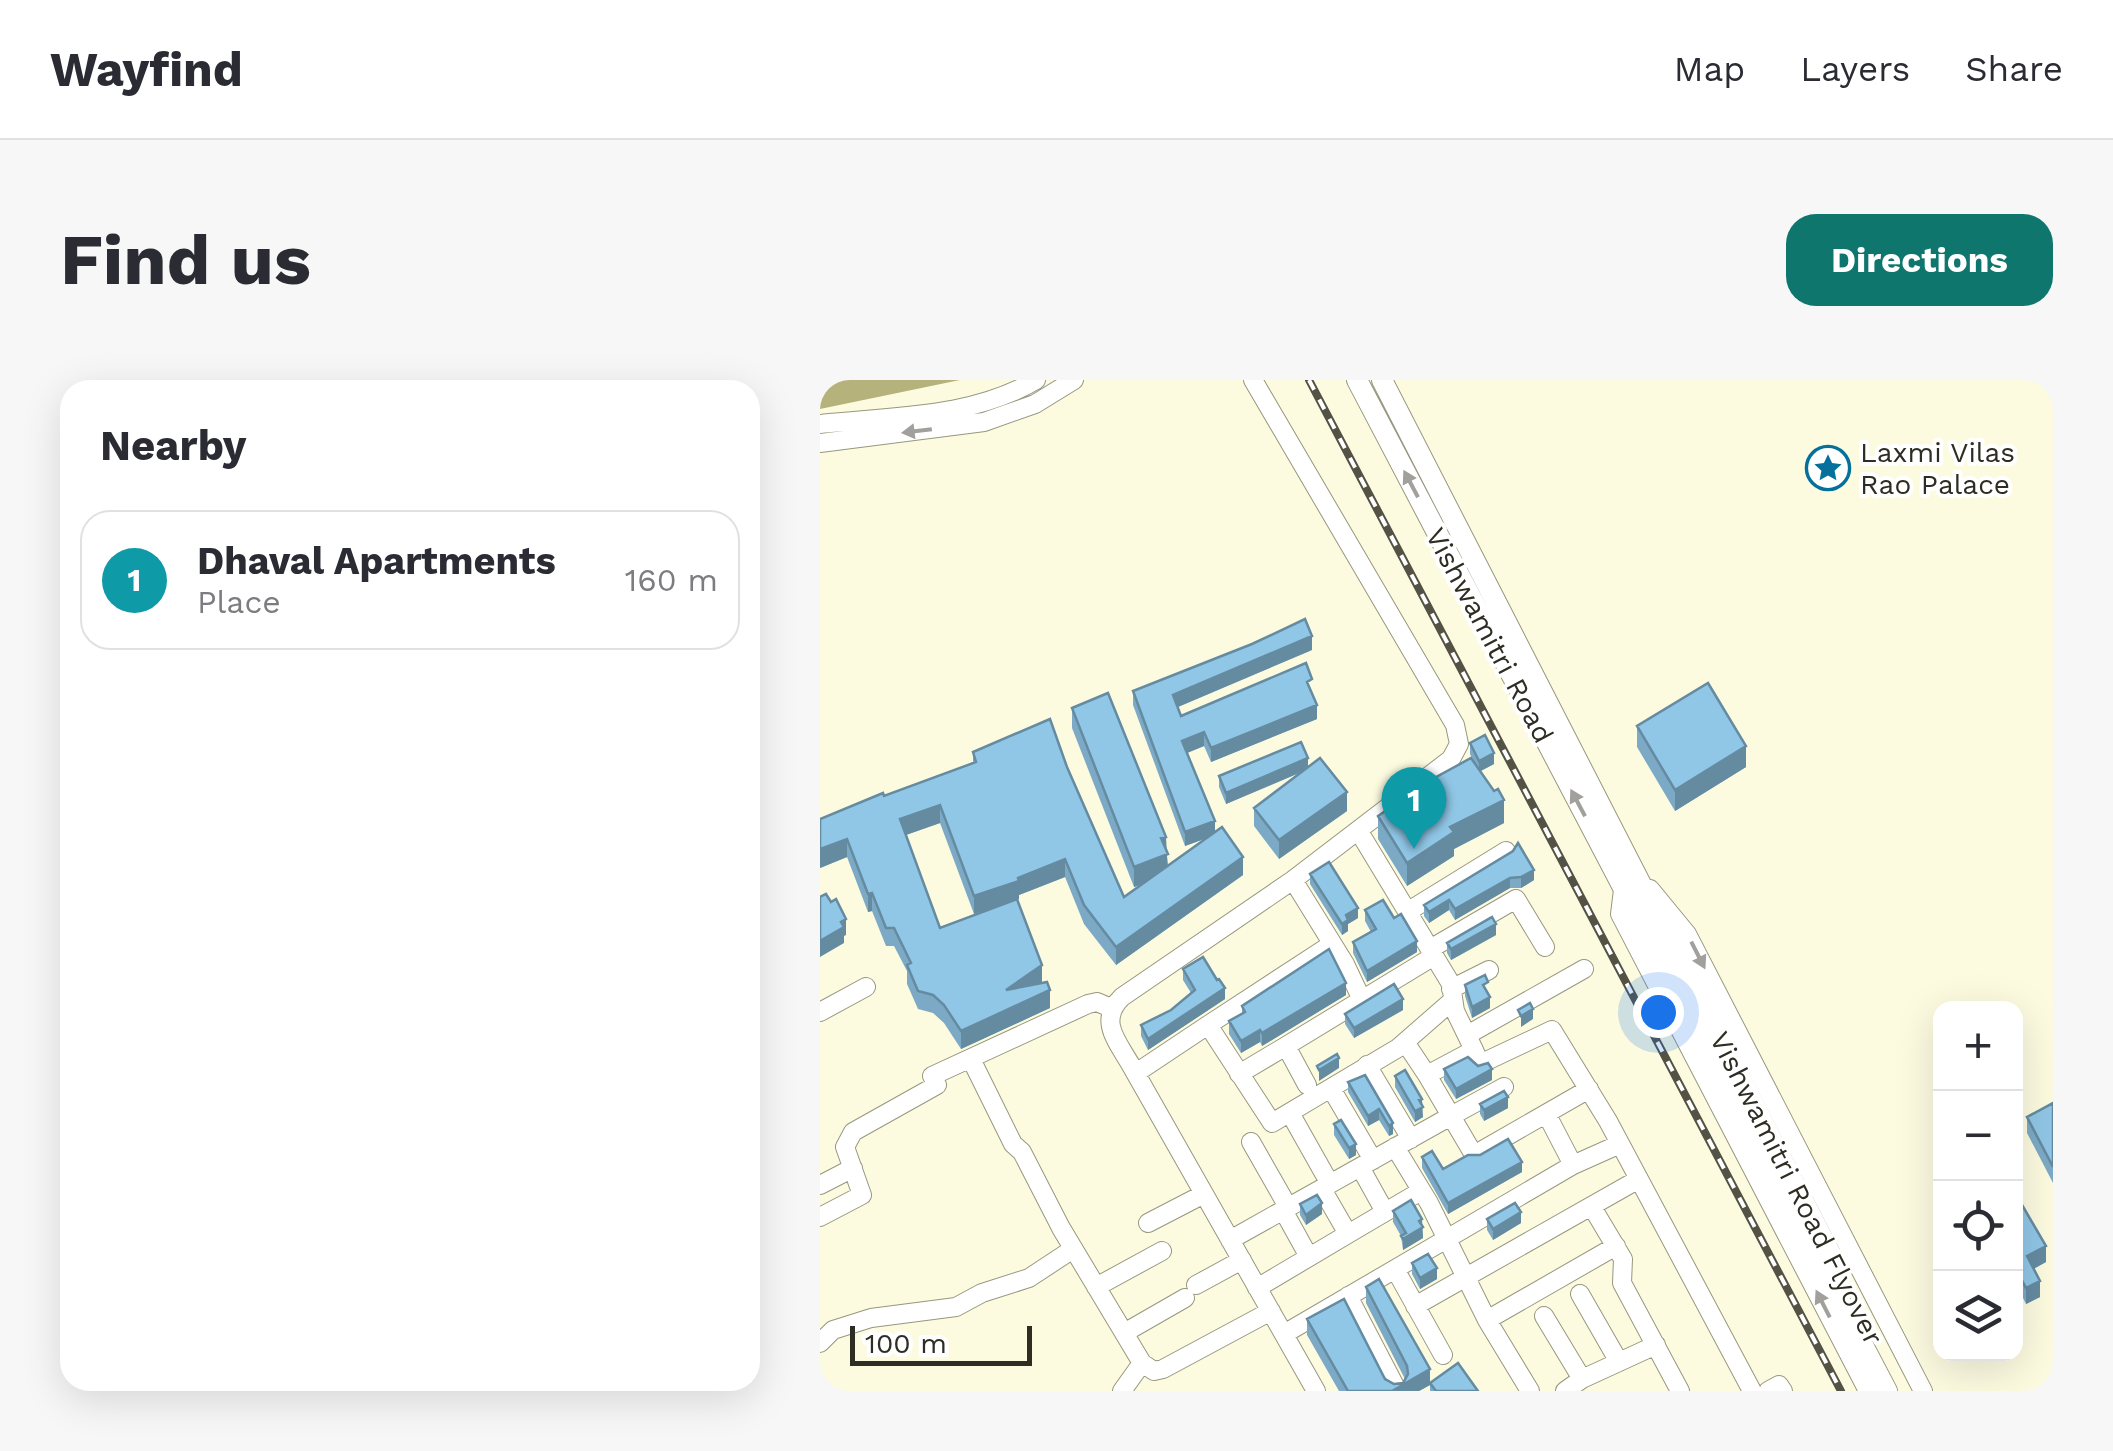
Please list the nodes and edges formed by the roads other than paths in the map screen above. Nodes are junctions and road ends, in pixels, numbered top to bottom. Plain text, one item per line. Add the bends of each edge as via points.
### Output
1 (1036, 380) edge
2 (1074, 380) edge
3 (1253, 380) edge
4 (1357, 380) edge
5 (1382, 380) edge
6 (820, 424) edge
7 (820, 444) edge
8 (1358, 830) junction
9 (1506, 851) edge
10 (1293, 880) junction
11 (1632, 883) junction
12 (1407, 912) junction
13 (1332, 944) junction
14 (1545, 947) dead end
15 (1432, 953) junction
16 (1584, 969) dead end
17 (1489, 970) dead end
18 (866, 987) dead end
19 (1452, 995) junction
20 (1362, 1000) junction
21 (1111, 1008) junction
22 (820, 1012) edge
23 (1208, 1026) junction
24 (1406, 1042) junction
25 (1472, 1042) junction
26 (1286, 1046) junction
27 (971, 1058) junction
28 (1368, 1065) junction
29 (1136, 1073) junction
30 (1240, 1074) junction
31 (1428, 1075) junction
32 (1307, 1084) dead end
33 (1504, 1087) edge
34 (1589, 1089) junction
35 (1332, 1090) junction
36 (1290, 1112) junction
37 (1547, 1115) junction
38 (1451, 1116) junction
39 (1252, 1142) dead end
40 (1403, 1143) junction
41 (1620, 1144) junction
42 (1367, 1163) junction
43 (1573, 1165) junction
44 (852, 1168) junction
45 (1639, 1179) junction
46 (820, 1185) edge
47 (1326, 1186) junction
48 (1421, 1191) junction
49 (1204, 1194) junction
50 (1592, 1206) junction
51 (1286, 1209) junction
52 (1385, 1212) junction
53 (820, 1216) edge
54 (1148, 1223) dead end
55 (1348, 1234) junction
56 (1447, 1238) junction
57 (1230, 1240) junction
58 (1616, 1246) junction
59 (1073, 1248) junction
60 (1162, 1251) dead end
61 (1309, 1257) junction
62 (1242, 1260) junction
63 (1395, 1269) junction
64 (1466, 1278) junction
65 (1096, 1286) junction
66 (1258, 1288) junction
67 (1580, 1294) dead end
68 (1348, 1296) junction
69 (1416, 1306) junction
70 (1270, 1311) junction
71 (1544, 1316) dead end
72 (1487, 1320) junction
73 (1124, 1333) junction
74 (1864, 1333) junction
75 (1284, 1334) junction
76 (820, 1343) edge
77 (1656, 1346) junction
78 (1443, 1355) dead end
79 (1619, 1362) junction
80 (1142, 1363) junction
81 (1582, 1379) junction
82 (1396, 1388) edge
83 (1674, 1389) edge
84 (1122, 1391) edge
85 (1316, 1391) edge
86 (1530, 1391) edge
87 (1565, 1391) edge
88 (1752, 1391) edge
89 (1768, 1391) edge
90 (1782, 1391) edge
91 (1868, 1391) edge
92 (1887, 1391) edge
93 (1902, 1391) edge
94 (1922, 1391) edge

1 - 6 street via 964,409
2 -> 7 street via 1035,404 984,422
3 - 8 street via 1455,725 1459,744 1451,759
11 -> 4 main road, Vishwamitri Road
5 - 11 main road, Vishwamitri Road
8 - 10 street
8 - 12 street
9 - 12 street
10 - 13 street
10 - 21 street
11 - 74 main road, Vishwamitri Road Flyover
91 -> 11 street via 1620,914
11 -> 94 street via 1687,934
12 - 15 street
13 - 20 street
13 - 23 street
14 - 15 street via 1516,900
15 - 19 street
15 - 20 street
16 - 25 street
17 - 19 street
18 - 22 street
19 - 24 street
19 - 25 street
20 - 26 street
21 - 27 street via 1088,1004
21 - 29 street via 1112,1030
23 - 29 street
23 - 30 street
24 - 28 street
24 - 31 street
25 - 31 street
25 - 34 street via 1480,1064 1552,1030
26 - 30 street
26 - 32 street
27 - 44 street via 932,1076 937,1084 847,1138
27 - 59 street
28 - 35 street
28 - 40 street
29 - 49 street
30 - 36 street via 1272,1123
31 - 38 street
33 - 38 street
34 - 37 street
34 - 41 street
35 - 36 street
35 - 42 street
36 - 47 street
37 - 38 street via 1474,1155
37 - 43 street
38 - 40 street
39 - 51 street
40 - 42 street
40 - 48 street
41 - 43 street
41 - 45 street
42 - 47 street
42 - 52 street
43 - 56 street
44 - 46 street
44 - 53 street via 862,1194
45 - 50 street
45 - 88 street
47 - 51 street
47 - 55 street
48 - 52 street
48 - 56 street
49 - 54 street
49 - 57 street
50 - 58 street
50 - 64 street
51 - 57 street
51 - 61 street
52 - 55 street
55 - 61 street
56 - 63 street
56 - 64 street
57 - 62 street
58 - 72 street
58 - 77 street via 1622,1284
59 - 65 street
59 - 76 street via 1029,1278 956,1308 871,1318 833,1330
60 - 65 street
61 - 66 street
62 - 66 street
62 - 73 street
63 - 68 street
63 - 69 street
64 - 69 street
64 - 72 street
65 - 73 street
66 - 70 street
67 - 79 street
68 - 75 street
68 - 82 street
69 - 78 street
70 - 75 street
70 - 80 street via 1163,1369 1154,1372
71 - 81 street
72 - 86 street
73 - 80 street
74 - 92 main road, Vishwamitri Road Flyover
74 - 93 main road, Vishwamitri Road Flyover
75 - 85 street
77 - 79 street
77 - 83 street
79 - 81 street
80 - 84 street
81 - 87 street
89 - 90 street via 1780,1385

